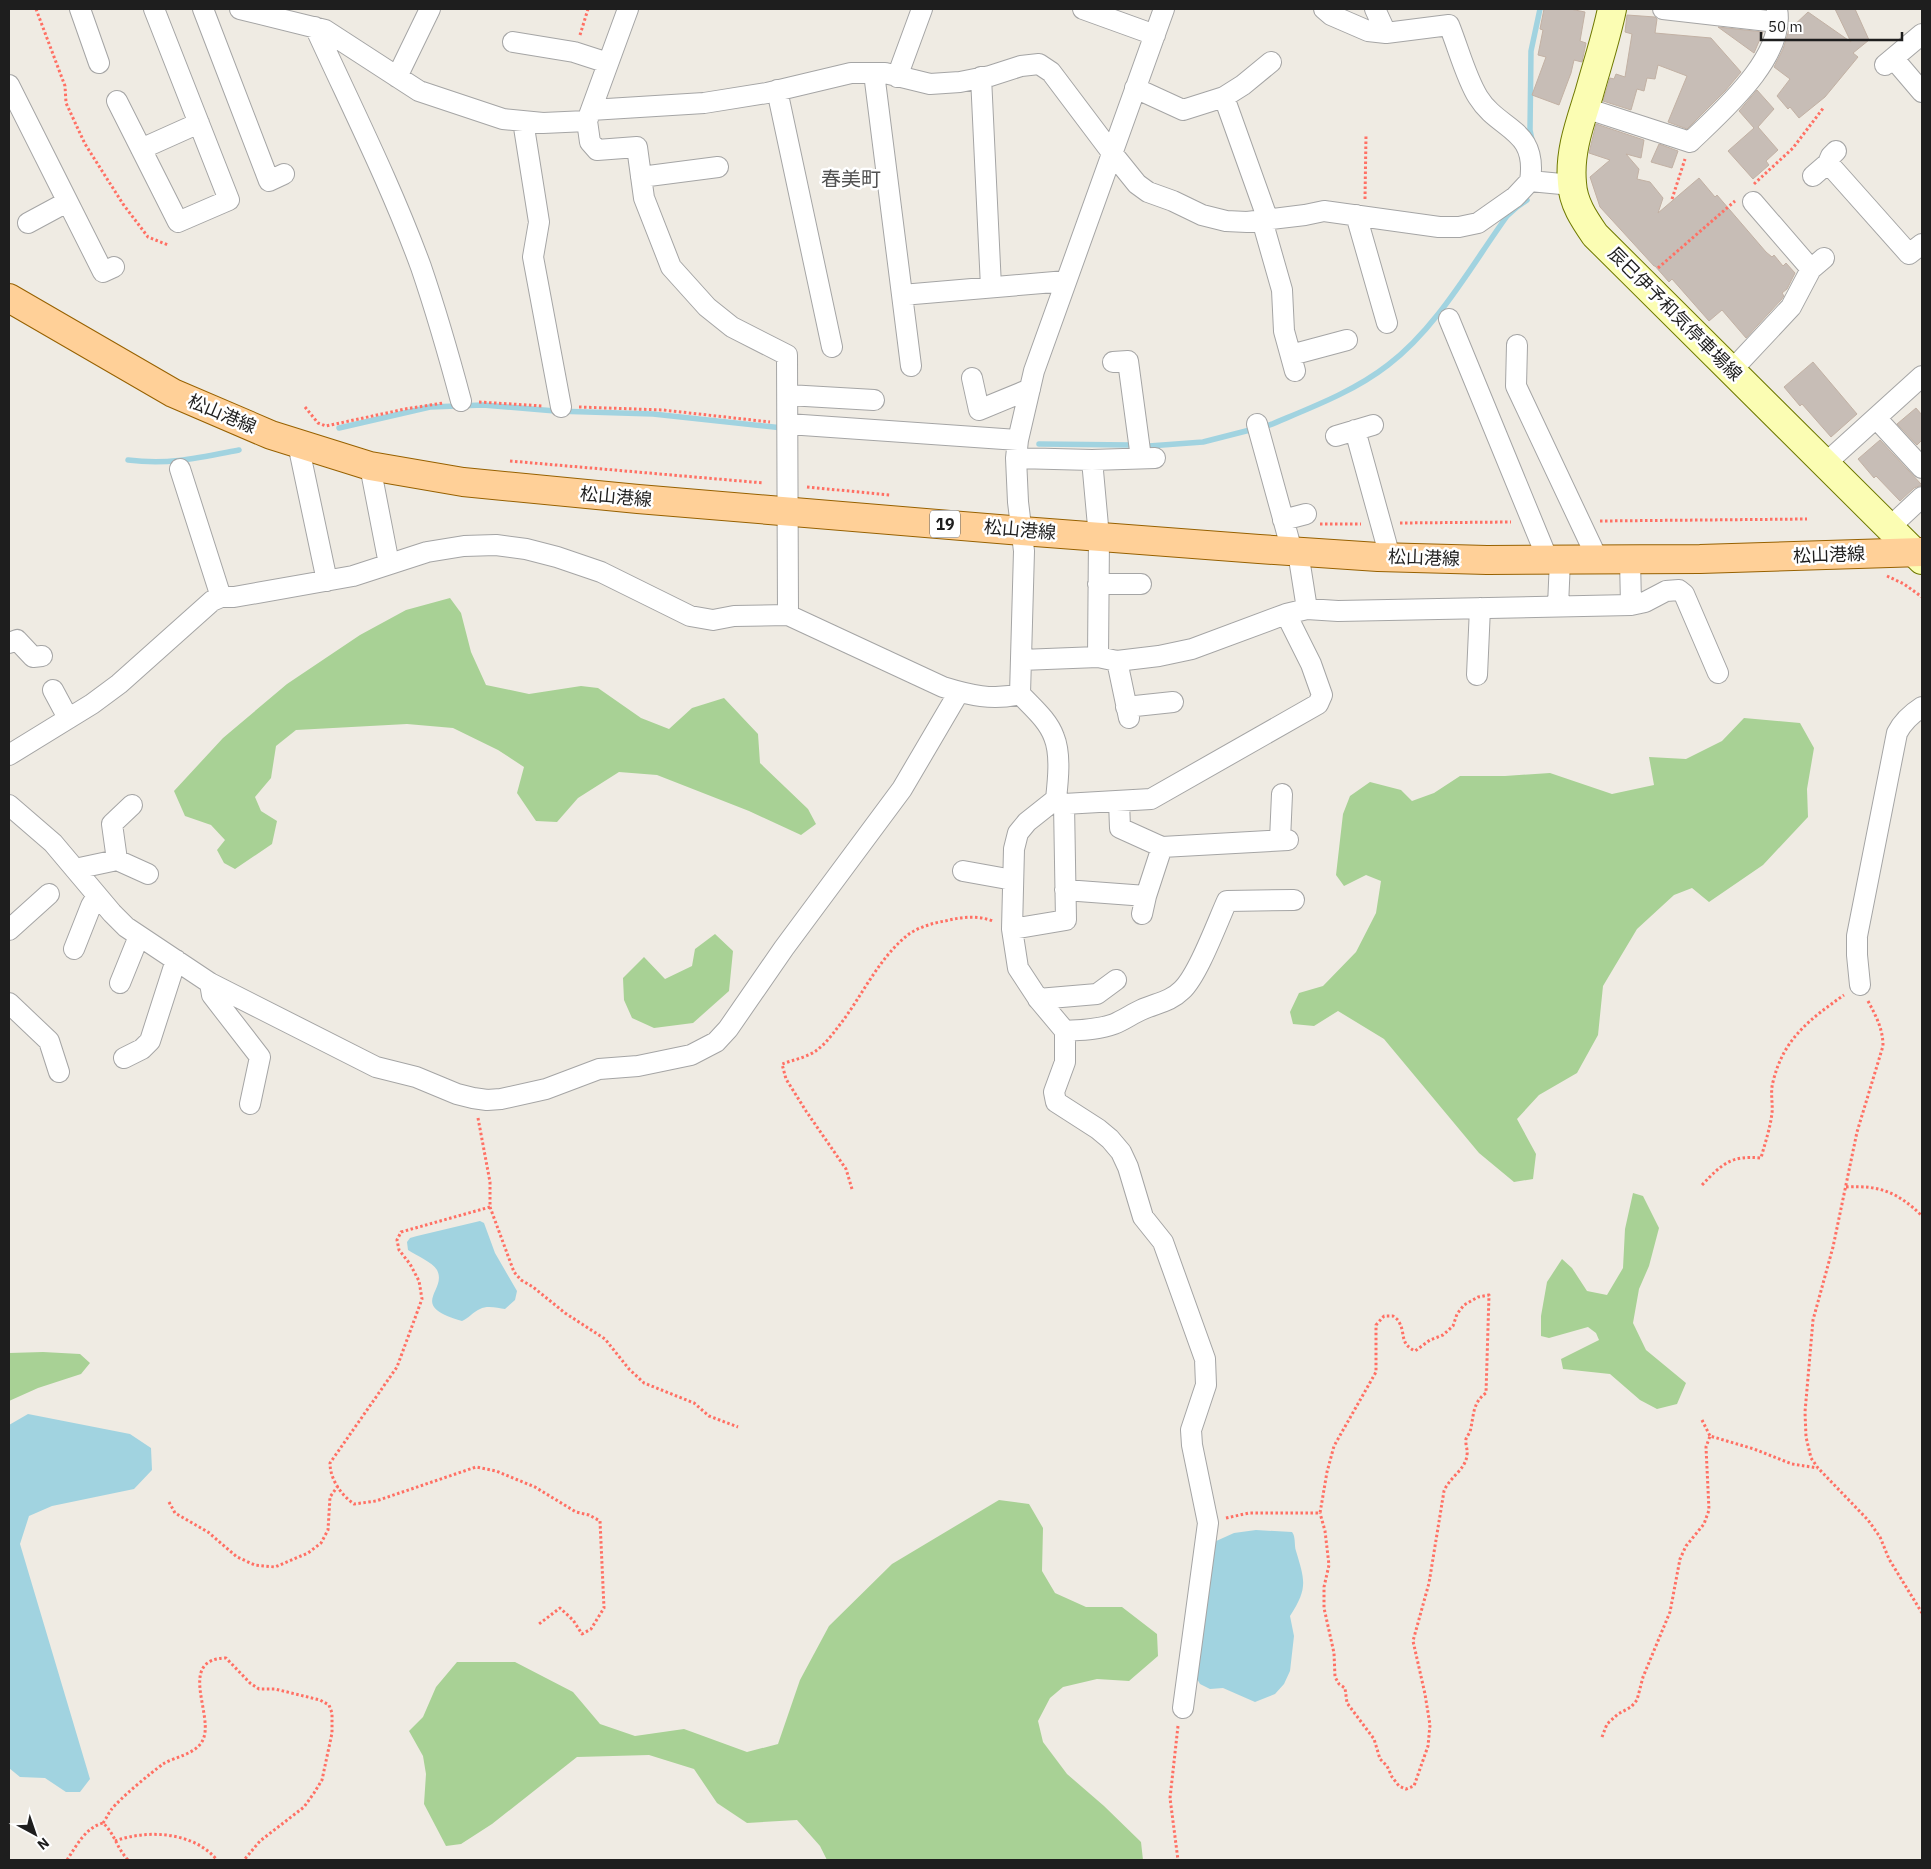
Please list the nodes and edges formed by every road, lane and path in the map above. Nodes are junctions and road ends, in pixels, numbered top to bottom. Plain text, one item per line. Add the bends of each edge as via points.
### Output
1 (36, 9) edge
2 (80, 9) edge
3 (154, 9) edge
4 (203, 9) edge
5 (240, 9) edge
6 (430, 9) edge
7 (588, 9) edge
8 (628, 9) edge
9 (922, 9) edge
10 (1083, 9) edge
11 (1164, 9) edge
12 (1324, 9) edge
13 (1375, 9) edge
14 (1612, 9) edge
15 (1663, 9) edge
16 (1777, 15) edge
17 (315, 27) junction
18 (1386, 33) junction
19 (1922, 34) edge
20 (1155, 35) junction
21 (513, 42) dead end
22 (574, 52) junction
23 (1270, 62) dead end
24 (99, 63) dead end
25 (608, 63) junction
26 (874, 73) junction
27 (398, 76) junction
28 (897, 77) junction
29 (981, 77) junction
30 (9, 86) edge
31 (1135, 88) junction
32 (777, 90) junction
33 (1922, 92) edge
34 (1224, 97) junction
35 (117, 101) dead end
36 (1585, 108) junction
37 (589, 115) junction
38 (523, 121) junction
39 (199, 123) junction
40 (1366, 135) dead end
41 (1690, 142) junction
42 (141, 149) junction
43 (1112, 154) junction
44 (1826, 163) dead end
45 (718, 167) dead end
46 (284, 174) dead end
47 (641, 177) junction
48 (1530, 181) junction
49 (1572, 185) junction
50 (1672, 199) dead end
51 (67, 202) junction
52 (1755, 213) dead end
53 (1361, 216) junction
54 (1265, 220) junction
55 (28, 223) dead end
56 (1922, 244) edge
57 (168, 245) dead end
58 (114, 267) dead end
59 (1066, 281) junction
60 (991, 287) junction
61 (902, 295) junction
62 (9, 298) edge
63 (1448, 319) dead end
64 (1380, 321) dead end
65 (1347, 340) dead end
66 (1517, 345) dead end
67 (832, 347) dead end
68 (1113, 362) dead end
69 (911, 366) dead end
70 (1732, 370) junction
71 (1922, 376) edge
72 (972, 378) dead end
73 (1030, 389) junction
74 (788, 395) junction
75 (874, 400) dead end
76 (461, 401) dead end
77 (561, 406) dead end
78 (1876, 418) junction
79 (788, 424) junction
80 (1256, 424) dead end
81 (1355, 431) dead end
82 (298, 444) junction
83 (1017, 449) junction
84 (1092, 460) junction
85 (505, 461) dead end
86 (1826, 463) junction
87 (370, 466) junction
88 (1922, 468) edge
89 (180, 469) dead end
90 (764, 482) dead end
91 (1922, 497) edge
92 (788, 511) junction
93 (1306, 514) dead end
94 (1283, 520) junction
95 (1890, 527) junction
96 (1022, 531) junction
97 (1099, 537) junction
98 (1295, 552) junction
99 (1920, 555) edge
100 (1390, 557) junction
101 (1554, 560) junction
102 (1598, 560) junction
103 (1630, 560) junction
104 (389, 564) junction
105 (327, 581) junction
106 (1098, 584) junction
107 (1141, 584) dead end
108 (221, 597) junction
109 (1631, 605) junction
110 (1558, 606) junction
111 (1480, 608) junction
112 (1308, 609) junction
113 (1286, 614) junction
114 (788, 615) junction
115 (9, 643) edge
116 (42, 656) dead end
117 (1098, 657) junction
118 (1021, 660) junction
119 (1117, 661) junction
120 (1718, 673) dead end
121 (1477, 675) dead end
122 (53, 690) dead end
123 (960, 692) junction
124 (1020, 694) junction
125 (1173, 702) dead end
126 (1922, 707) edge
127 (68, 718) junction
128 (9, 755) edge
129 (1282, 794) dead end
130 (1060, 801) junction
131 (1119, 801) junction
132 (132, 805) dead end
133 (12, 816) edge
134 (1162, 847) junction
135 (117, 860) junction
136 (75, 870) junction
137 (963, 871) dead end
138 (148, 874) dead end
139 (1013, 880) junction
140 (1065, 890) junction
141 (49, 894) dead end
142 (97, 896) junction
143 (1294, 900) dead end
144 (1012, 929) junction
145 (9, 930) edge
146 (139, 936) junction
147 (74, 949) dead end
148 (176, 960) junction
149 (1116, 980) dead end
150 (120, 983) dead end
151 (210, 983) junction
152 (1860, 986) junction
153 (1038, 999) junction
154 (9, 1004) edge
155 (1065, 1031) junction
156 (124, 1058) dead end
157 (59, 1072) dead end
158 (474, 1098) junction
159 (250, 1104) dead end
160 (1702, 1185) dead end
161 (1846, 1187) junction
162 (852, 1190) dead end
163 (490, 1207) junction
164 (1922, 1216) edge
165 (1702, 1420) dead end
166 (738, 1427) dead end
167 (1710, 1436) junction
168 (1818, 1468) junction
169 (338, 1486) junction
170 (169, 1502) dead end
171 (1320, 1513) junction
172 (1208, 1523) junction
173 (1922, 1613) edge
174 (539, 1624) dead end
175 (1183, 1708) joint
176 (1602, 1737) dead end
177 (103, 1823) junction
178 (115, 1841) junction
179 (67, 1860) edge
180 (128, 1860) edge
181 (217, 1860) edge
182 (244, 1860) edge
183 (1178, 1860) edge

1 - 57 path via 65,86 66,103 85,144 148,237
2 - 24 street
3 - 39 street
4 - 46 street via 269,181
5 - 17 street
6 - 27 street
7 - 22 path
8 - 25 street
9 - 28 street
10 - 20 street
11 - 20 street
12 - 18 street via 1368,31
13 - 18 street
14 - 36 main road, 辰巳伊予和気停車場線
15 - 16 street
16 - 41 street via 1775,34 1755,74 1738,96
17 - 27 street via 326,30
17 - 76 street via 420,266
18 - 48 street via 1449,25 1479,99 1523,140 1533,166
19 - 33 street via 1889,61
20 - 31 street
21 - 22 street
22 - 25 street
23 - 34 street
25 - 37 street
26 - 28 street
26 - 32 street via 851,72
26 - 61 street
27 - 38 street via 419,90 503,119
28 - 29 street via 930,84
29 - 43 street via 1038,64 1051,72
29 - 60 street
30 - 51 street
31 - 34 street via 1183,110
31 - 43 street
32 - 37 street via 704,103
32 - 67 street
34 - 54 street
35 - 42 street
36 - 41 street
36 - 49 main road, 辰巳伊予和気停車場線 via 1574,143
37 - 38 street via 543,123
37 - 47 street via 590,142 597,150 637,148
38 - 77 street via 539,222 534,257
39 - 42 street
39 - 42 street via 229,200 178,222
40 - 53 path
41 - 50 path
43 - 54 street via 1148,192 1202,215 1226,221
43 - 59 street
44 - 56 street via 1909,254
45 - 47 street
47 - 74 street via 644,198 671,267 707,307 732,327 787,355
48 - 49 street
48 - 53 street via 1515,197 1478,223 1459,227
49 - 70 main road, 辰巳伊予和気停車場線 via 1577,204 1595,235
51 - 55 street
51 - 58 street via 102,272
52 - 70 street via 1818,263 1790,306
53 - 54 street via 1324,211
53 - 64 street
54 - 65 street via 1282,290 1284,332 1293,363
59 - 60 street
59 - 73 street
60 - 61 street
61 - 69 street
62 - 82 main road, 松山港線 / 19 via 173,393
63 - 101 street
66 - 102 street via 1516,386
68 - 84 street via 1128,361 1148,458
70 - 86 main road, 辰巳伊予和気停車場線
71 - 78 street
72 - 73 street via 979,410
73 - 83 street
74 - 75 street
74 - 79 street
78 - 86 street
78 - 88 street
79 - 83 street
79 - 92 street
80 - 94 street
81 - 100 street
82 - 87 main road, 松山港線 / 19
82 - 105 street
83 - 84 street
83 - 96 street
84 - 97 street
85 - 90 path
86 - 95 main road, 辰巳伊予和気停車場線
87 - 92 main road, 松山港線 / 19 via 463,482
87 - 104 street
89 - 108 street
91 - 95 street
92 - 96 main road, 松山港線 / 19
92 - 114 street
93 - 94 street
94 - 98 street
95 - 99 main road, 辰巳伊予和気停車場線
96 - 97 main road, 松山港線 / 19
96 - 118 street
97 - 98 main road, 松山港線 / 19
97 - 106 street
98 - 100 main road, 松山港線 / 19
98 - 112 street
99 - 103 main road, 松山港線 / 19
100 - 101 main road, 松山港線 / 19
101 - 102 main road, 松山港線 / 19
101 - 110 street
102 - 103 main road, 松山港線 / 19
103 - 109 street
104 - 105 street
104 - 114 street via 427,552 496,545 526,549 601,572 690,616 713,620 734,616
105 - 108 street
106 - 107 street
106 - 117 street
108 - 127 street via 212,600 119,684
109 - 110 street
109 - 120 street via 1646,602 1666,590 1679,590 1684,594
110 - 111 street
111 - 112 street
111 - 121 street
112 - 113 street
113 - 119 street via 1192,649
113 - 131 street via 1311,664 1322,695 1318,704 1151,799
114 - 123 street
115 - 116 street via 17,640 33,657
117 - 118 street
117 - 119 street
118 - 124 street
119 - 125 street via 1128,712
122 - 127 street
123 - 124 street via 990,698
123 - 158 street via 902,789 716,1042 691,1055 638,1066 600,1069 546,1090 501,1099
124 - 130 street via 1044,720 1054,737
126 - 152 street via 1903,722 1897,733 1857,936
127 - 128 street
129 - 134 street via 1284,840
130 - 131 street
130 - 139 street via 1027,822 1018,833
130 - 140 street
131 - 134 street via 1120,828
132 - 135 street via 112,824
133 - 136 street via 53,843
134 - 140 street via 1144,905
135 - 136 street
135 - 138 street
136 - 142 street
137 - 139 street
139 - 144 street
140 - 144 street via 1066,920
141 - 145 street via 36,916
142 - 146 street
142 - 147 street
143 - 155 street via 1227,901 1192,976 1182,990 1156,1006 1142,1009 1112,1024
144 - 153 street via 1018,968
144 - 162 path via 987,919 964,916 911,933 878,968 831,1037 817,1050 782,1064 791,1087 846,1169
146 - 148 street
146 - 150 street
148 - 151 street
148 - 156 street via 150,1041
149 - 153 street via 1097,994
151 - 158 street via 376,1067 416,1077
151 - 159 street via 212,995 260,1057
152 - 160 path via 1822,1011 1790,1041 1772,1084 1771,1120 1761,1158 1733,1159 1719,1167
152 - 161 path via 1879,1023 1883,1046 1857,1132
153 - 155 street
154 - 157 street via 49,1041
155 - 172 street via 1065,1062 1054,1092 1056,1102 1098,1129 1121,1152 1143,1217 1163,1242 1205,1359 1206,1384 1191,1430
158 - 163 path via 490,1182
161 - 164 path via 1877,1187
161 - 168 path via 1813,1320 1805,1412 1806,1437 1811,1458
163 - 166 path via 514,1272 521,1280 605,1339 644,1383 694,1403 709,1416
163 - 169 path via 401,1232 397,1240 399,1250 419,1281 422,1299 397,1368 330,1463 330,1473
165 - 167 path
167 - 168 path via 1792,1464
167 - 176 path via 1706,1447 1708,1510 1704,1524 1680,1558 1670,1612 1637,1700 1607,1724
168 - 173 path via 1868,1520
169 - 170 path via 330,1497 328,1530 321,1543 308,1553 275,1567 255,1565 237,1557 208,1532 175,1513
169 - 174 path via 345,1498 354,1504 376,1501 476,1467 496,1471 535,1487 576,1512 600,1522 604,1608 591,1629 582,1634 560,1608
171 - 171 path via 1334,1446 1376,1372 1376,1325 1384,1316 1393,1316 1399,1322 1408,1348 1415,1351 1444,1335 1464,1305 1489,1295 1486,1393 1475,1403 1466,1440 1468,1455 1444,1491 1429,1583 1413,1641 1430,1724 1420,1774 1414,1786 1406,1789 1399,1786 1380,1759 1374,1739 1347,1703 1345,1688 1336,1677 1324,1608 1329,1565
171 - 172 path via 1249,1513
172 - 175 street
175 - 183 path via 1170,1798
177 - 178 path
177 - 179 path via 93,1826 84,1835
177 - 182 path via 111,1809 130,1792 164,1764 192,1752 204,1739 199,1674 218,1658 226,1658 259,1689 275,1689 320,1700 329,1705 332,1713 332,1733 322,1780 304,1807 260,1841
178 - 180 path
178 - 181 path via 144,1833 182,1839 202,1846

